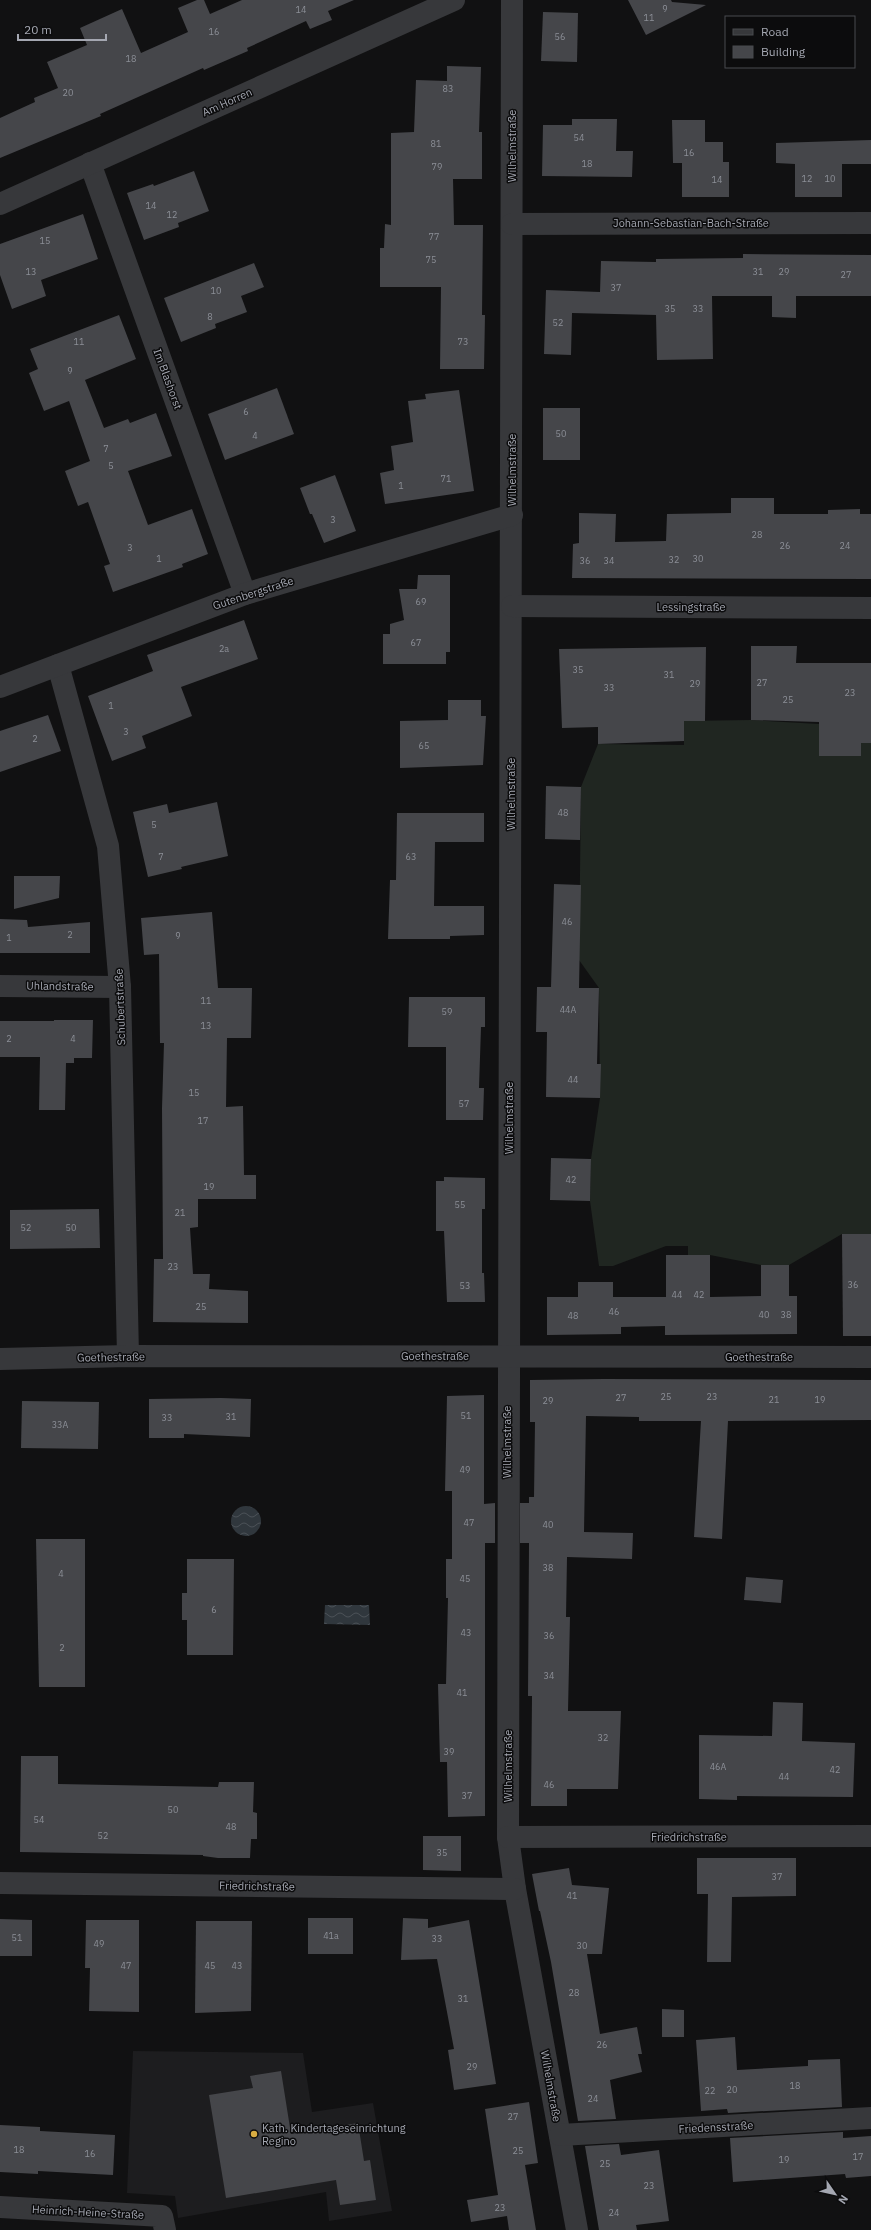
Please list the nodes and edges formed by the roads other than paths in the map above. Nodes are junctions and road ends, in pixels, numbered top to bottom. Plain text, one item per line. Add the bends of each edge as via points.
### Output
1 (454, 0) edge
2 (512, 0) edge
3 (90, 163) junction
4 (0, 204) edge
5 (871, 223) edge
6 (512, 224) junction
7 (512, 515) junction
8 (245, 594) junction
9 (512, 606) junction
10 (871, 608) edge
11 (58, 664) junction
12 (0, 687) edge
13 (0, 986) edge
14 (120, 987) junction
15 (128, 1356) junction
16 (507, 1356) junction
17 (871, 1357) edge
18 (0, 1359) edge
19 (871, 1836) edge
20 (508, 1837) junction
21 (0, 1884) edge
22 (515, 1889) junction
23 (871, 2118) edge
24 (560, 2135) junction
25 (0, 2207) edge
26 (165, 2230) edge
27 (577, 2230) edge

1 - 3 street, Am Horren
2 - 6 street, Wilhelmstraße
3 - 4 street, Am Horren
3 - 8 street, Im Blashorst
5 - 6 street, Johann-Sebastian-Bach-Straße
6 - 7 street, Wilhelmstraße
7 - 8 street, Gutenbergstraße
7 - 9 street, Wilhelmstraße
8 - 11 street, Gutenbergstraße
9 - 10 street, Lessingstraße
9 - 16 street, Wilhelmstraße
11 - 12 street, Gutenbergstraße
11 - 14 street, Schubertstraße via 108,846
13 - 14 street, Uhlandstraße
14 - 15 street, Schubertstraße
15 - 16 street, Goethestraße
15 - 18 street, Goethestraße
16 - 17 street, Goethestraße
16 - 20 street, Wilhelmstraße
19 - 20 street, Friedrichstraße
20 - 22 street, Wilhelmstraße
21 - 22 street, Friedrichstraße
22 - 24 street, Wilhelmstraße
23 - 24 street, Friedensstraße
24 - 27 street, Wilhelmstraße
25 - 26 street, Heinrich-Heine-Straße via 162,2216

